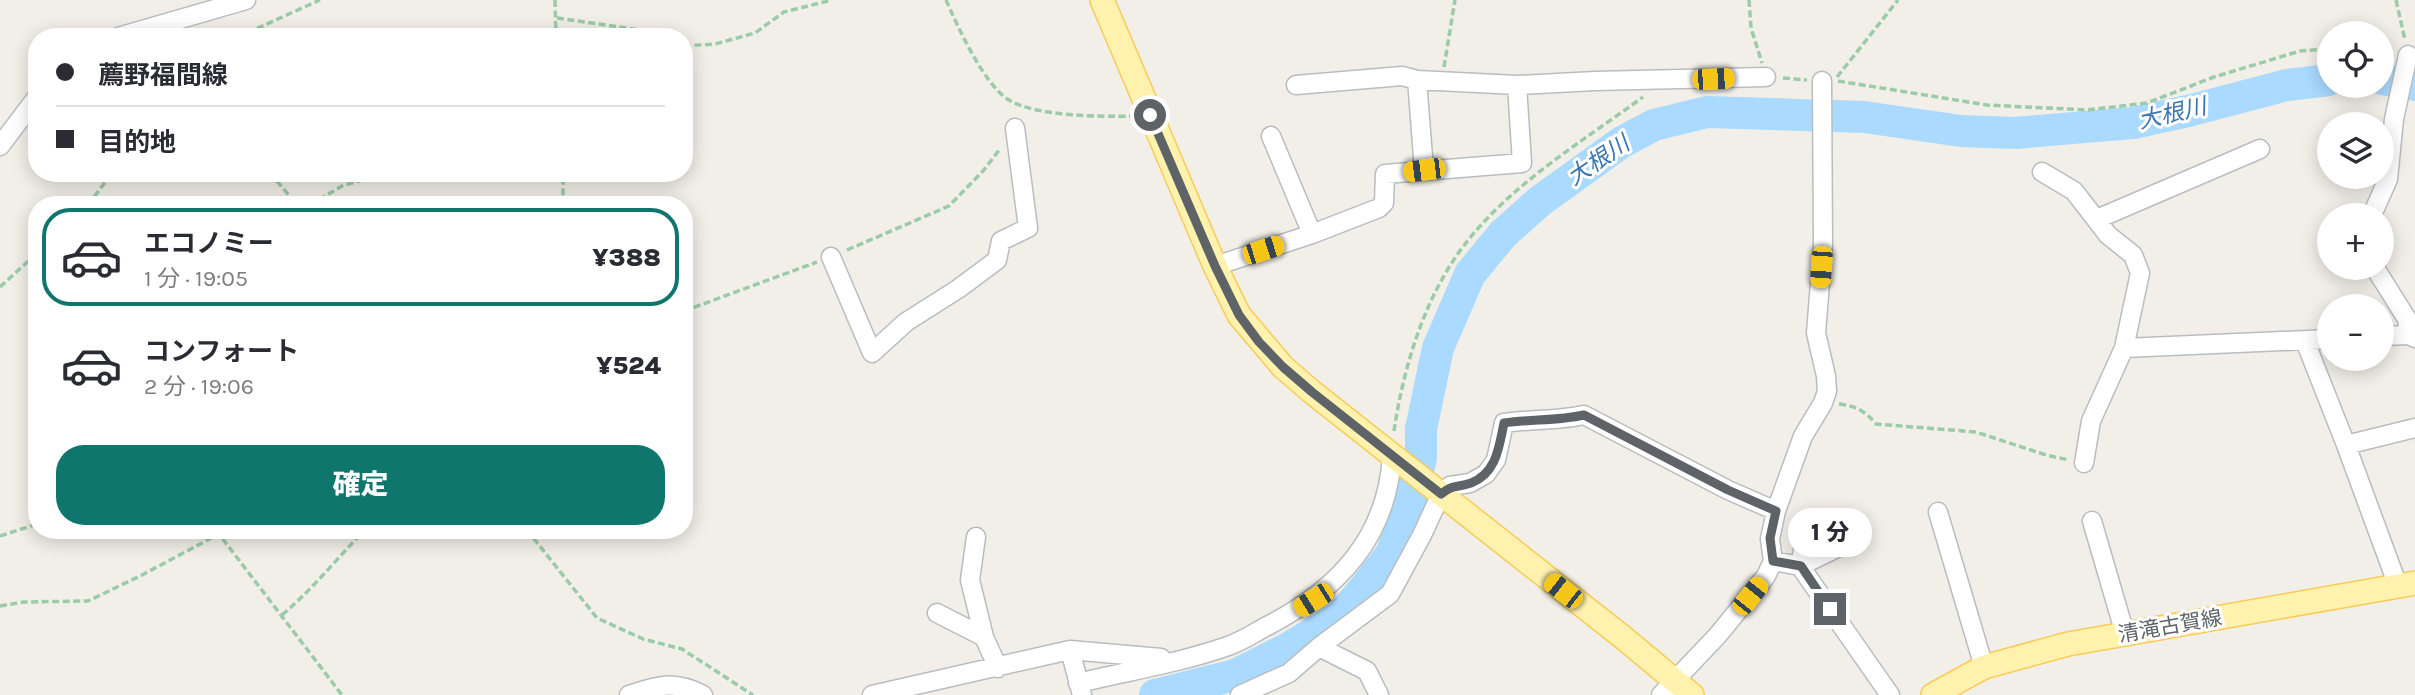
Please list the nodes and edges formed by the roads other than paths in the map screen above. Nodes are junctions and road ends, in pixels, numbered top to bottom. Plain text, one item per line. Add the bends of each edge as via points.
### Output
1 (246, 0) edge
2 (1102, 0) edge
3 (149, 28) edge
4 (2408, 55) road end
5 (1766, 77) road end
6 (1417, 80) junction
7 (1828, 81) road end
8 (1296, 85) dead end
9 (1517, 85) junction
10 (2407, 105) edge
11 (28, 109) edge
12 (1015, 128) road end
13 (1271, 136) dead end
14 (0, 146) edge
15 (2260, 149) dead end
16 (1424, 170) junction
17 (2042, 172) dead end
18 (2377, 203) edge
19 (2097, 219) junction
20 (1312, 234) junction
21 (831, 257) road end
22 (1215, 266) junction
23 (2383, 280) edge
24 (2394, 336) edge
25 (2412, 336) edge
26 (2317, 340) edge
27 (2305, 341) junction
28 (2124, 348) junction
29 (2415, 428) edge
30 (2346, 445) junction
31 (1392, 456) junction
32 (2084, 463) road end
33 (1435, 490) junction
34 (1776, 511) junction
35 (1938, 512) dead end
36 (2091, 520) dead end
37 (1805, 534) dead end
38 (976, 537) dead end
39 (1845, 544) dead end
40 (1773, 561) junction
41 (1801, 566) junction
42 (2406, 585) edge
43 (936, 613) dead end
44 (2125, 634) junction
45 (984, 637) junction
46 (1319, 647) junction
47 (1070, 650) junction
48 (1178, 660) junction
49 (1984, 667) junction
50 (998, 668) junction
51 (1080, 689) edge
52 (1676, 690) edge
53 (629, 695) edge
54 (703, 695) edge
55 (872, 695) edge
56 (1240, 695) edge
57 (1380, 695) edge
58 (1890, 695) edge
59 (1933, 695) edge

1 - 3 street
2 - 22 main road
4 - 10 street
5 - 9 street
6 - 8 street via 1402,76
6 - 9 street
6 - 16 street
7 - 34 street via 1822,132 1823,245 1816,333 1826,391 1803,436
9 - 16 street via 1522,163
10 - 18 street via 2394,119 2388,179
11 - 14 street
12 - 21 street via 1028,228 1001,241 997,260 906,322 872,353
13 - 20 street
15 - 19 street
16 - 20 street via 1385,174 1384,203 1379,208
17 - 19 street via 2074,191
19 - 28 street via 2108,235 2133,255 2140,273
20 - 22 street
22 - 31 main road via 1239,315 1283,367
23 - 25 street
24 - 25 street
26 - 27 street
27 - 28 street
27 - 30 street
28 - 32 street via 2091,421
29 - 30 street
30 - 42 street
31 - 33 main road
31 - 48 street via 1379,516 1363,549 1336,580 1313,600 1229,645
33 - 34 street via 1470,483 1486,474 1496,460 1504,423 1584,415
33 - 46 street via 1422,535 1390,594
33 - 52 main road
34 - 40 street via 1770,538
35 - 49 street
36 - 44 street
37 - 41 street
38 - 45 street via 970,580
39 - 41 street
40 - 41 street
40 - 52 street
41 - 58 street
42 - 44 main road, 清滝古賀線
43 - 45 street
44 - 49 main road, 清滝古賀線
45 - 50 street
46 - 56 street via 1289,673
46 - 57 street via 1367,671
47 - 48 street
47 - 50 street
47 - 51 street
48 - 51 street
49 - 59 main road, 清滝古賀線
50 - 55 street
53 - 54 street via 660,685 688,687

